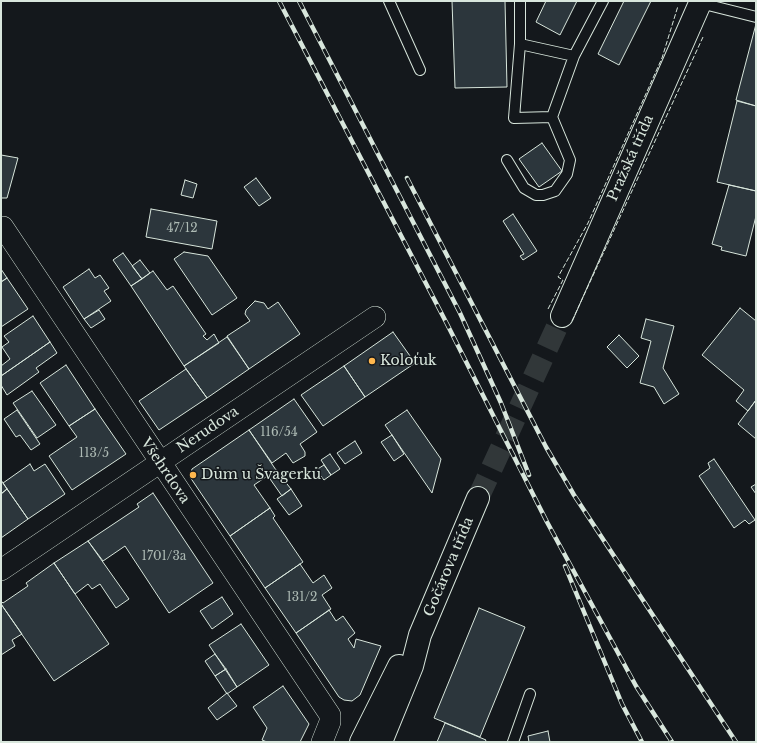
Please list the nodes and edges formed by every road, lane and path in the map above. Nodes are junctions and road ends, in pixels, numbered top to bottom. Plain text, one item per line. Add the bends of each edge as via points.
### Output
1 (389, 1) edge
2 (520, 1) edge
3 (603, 1) edge
4 (700, 2) edge
5 (756, 17) edge
6 (520, 44) junction
7 (574, 56) junction
8 (420, 70) dead end
9 (552, 116) junction
10 (507, 160) dead end
11 (1, 227) edge
12 (562, 316) tunnel mouth
13 (374, 317) dead end
14 (160, 463) junction
15 (478, 498) tunnel mouth
16 (1, 570) edge
17 (420, 635) junction
18 (530, 694) dead end
19 (322, 742) edge
20 (361, 742) edge
21 (381, 742) edge
22 (513, 742) edge

1 - 8 lane
2 - 6 lane
3 - 7 lane
4 - 5 lane
4 - 12 street, Pražská třída
6 - 7 lane
6 - 9 lane via 514,118
7 - 9 lane
9 - 10 lane via 570,160 567,174 555,191 536,195 524,188
11 - 14 street, Všehrdova
13 - 14 street, Nerudova
14 - 16 street, Nerudova
14 - 19 street, Všehrdova via 330,715
15 - 17 street, Gočárova třída
17 - 20 street, Gočárova třída via 389,683
17 - 21 street, Gočárova třída via 412,666
18 - 22 lane

